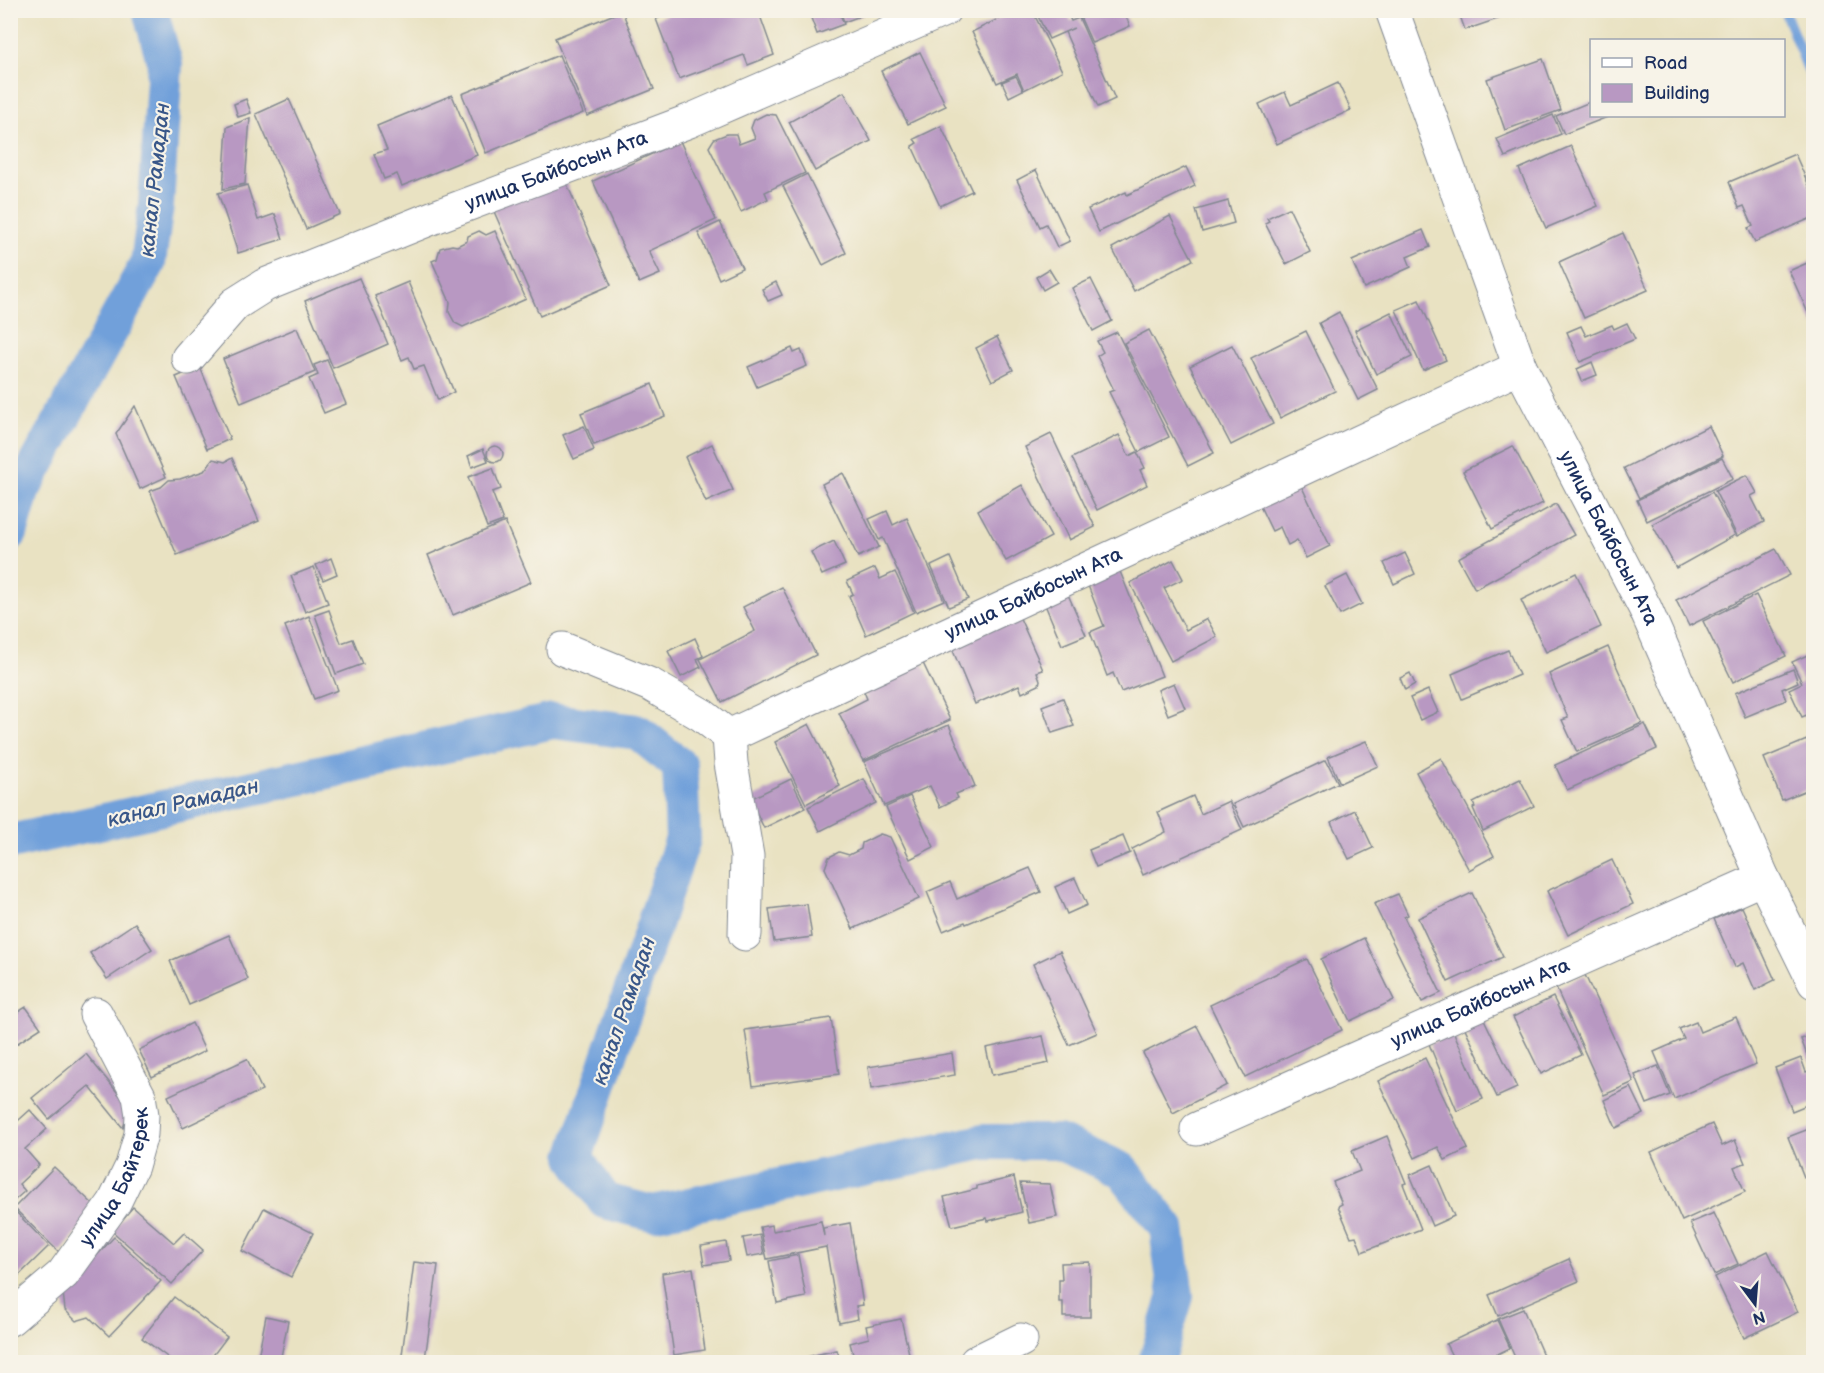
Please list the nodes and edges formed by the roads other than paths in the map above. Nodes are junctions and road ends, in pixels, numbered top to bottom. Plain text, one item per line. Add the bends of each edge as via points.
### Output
1 (944, 10) edge
2 (1392, 10) edge
3 (188, 358) dead end
4 (1520, 367) junction
5 (563, 649) dead end
6 (729, 736) junction
7 (1763, 878) junction
8 (745, 934) dead end
9 (1814, 982) edge
10 (96, 1014) dead end
11 (1197, 1129) dead end
12 (10, 1319) edge
13 (1021, 1340) dead end
14 (976, 1362) edge

1 - 3 street, улица Байбосын Ата via 689,121 265,285 235,304
2 - 4 street, улица Байбосын Ата
4 - 6 street, улица Байбосын Ата
4 - 7 street, улица Байбосын Ата via 1645,608
5 - 6 street via 651,685
6 - 8 street via 747,856
7 - 9 street, улица Байбосын Ата
7 - 11 street, улица Байбосын Ата
10 - 12 street, улица Байтерек via 139,1096 141,1134 132,1166 114,1203 63,1274
13 - 14 street

